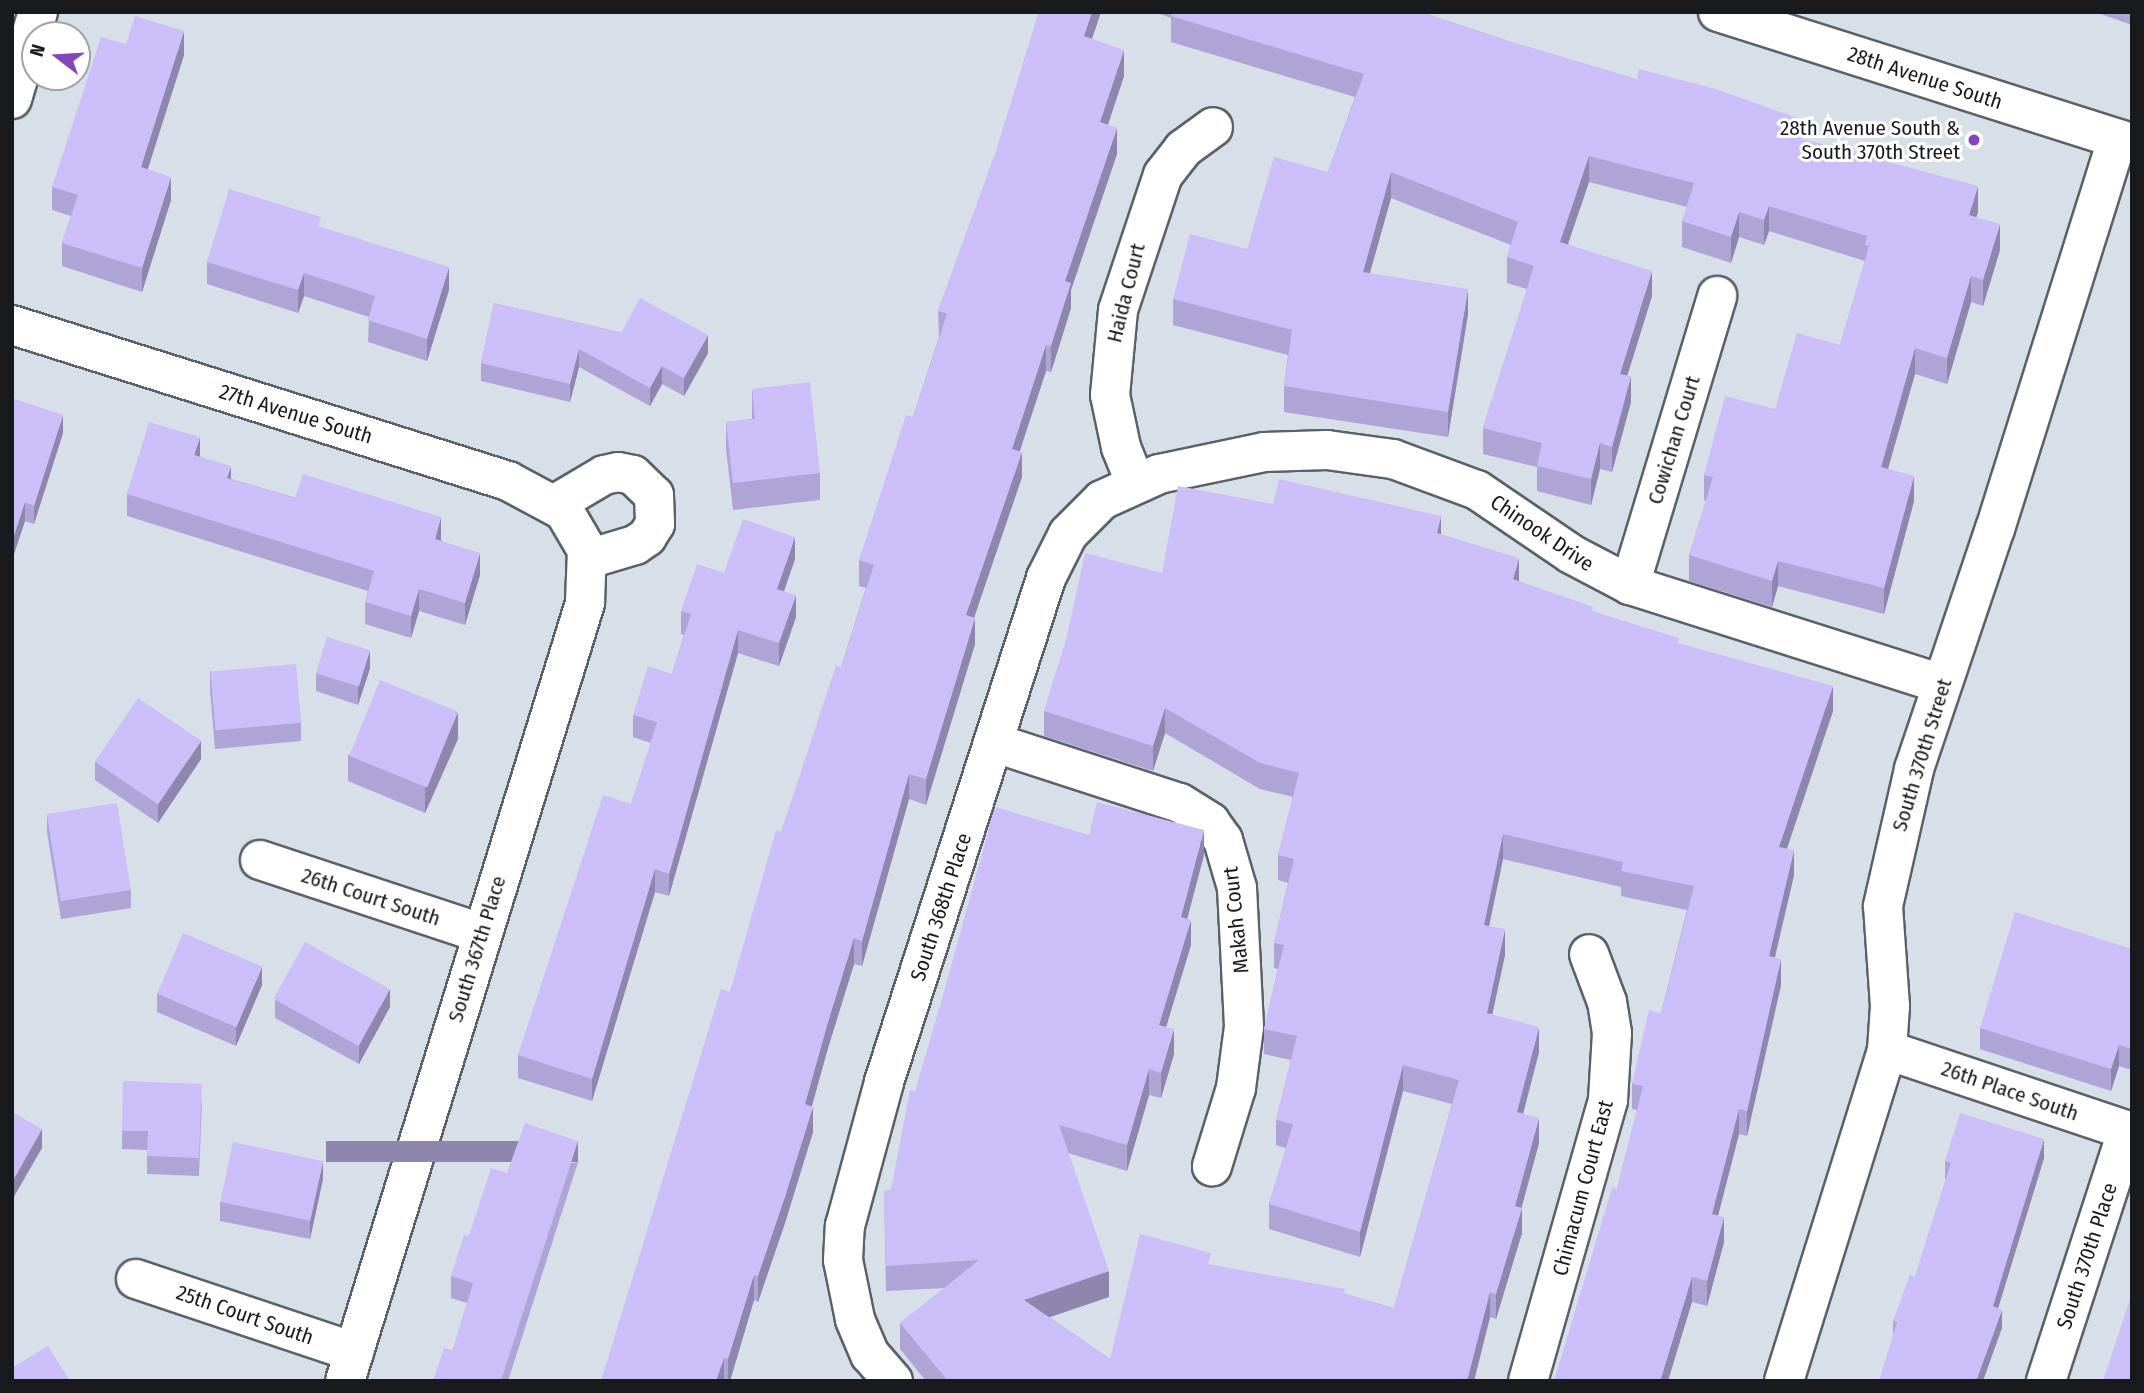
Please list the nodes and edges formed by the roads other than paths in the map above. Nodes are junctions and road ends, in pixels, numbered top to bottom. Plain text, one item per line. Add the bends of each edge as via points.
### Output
1 (38, 12) edge
2 (1717, 12) edge
3 (12, 99) edge
4 (1213, 127) dead end
5 (2125, 141) edge
6 (1717, 296) dead end
7 (12, 325) edge
8 (1135, 482) junction
9 (564, 512) junction
10 (588, 559) junction
11 (1630, 585) junction
12 (1942, 684) junction
13 (995, 743) junction
14 (260, 860) dead end
15 (481, 933) junction
16 (1589, 954) dead end
17 (1887, 1050) junction
18 (2129, 1131) edge
19 (1212, 1166) dead end
20 (136, 1279) dead end
21 (350, 1366) edge
22 (877, 1376) edge
23 (1528, 1381) edge
24 (1784, 1381) edge
25 (2046, 1381) edge

1 - 3 street
2 - 5 street, 28th Avenue South
4 - 8 street, Haida Court via 1182,149 1163,175 1118,310 1110,395
5 - 12 street, South 370th Street
6 - 11 street, Cowichan Court
7 - 9 street, 27th Avenue South via 479,471
8 - 11 street, Chinook Drive via 1292,449 1393,458 1477,490 1581,560
8 - 13 street, South 368th Place via 1093,508 1060,547 1035,610
9 - 10 street, South 367th Place
9 - 10 street via 604,475 618,472 633,475 654,495 655,524 647,537
10 - 15 street, South 367th Place via 585,603
11 - 12 street, Chinook Drive
12 - 17 street, South 370th Street via 1914,769 1887,879 1883,906 1890,1006
13 - 19 street, Makah Court via 1180,803 1210,822 1223,840 1237,888 1244,1027 1236,1088
13 - 22 street, South 368th Place via 884,1083 845,1226 843,1260 850,1306
14 - 15 street, 26th Court South
15 - 21 street, South 367th Place
16 - 23 street, Chimacum Court East via 1607,1002 1612,1033 1608,1100
17 - 18 street, 26th Place South
17 - 24 street, South 370th Street
18 - 25 street, South 370th Place
20 - 21 street, 25th Court South

